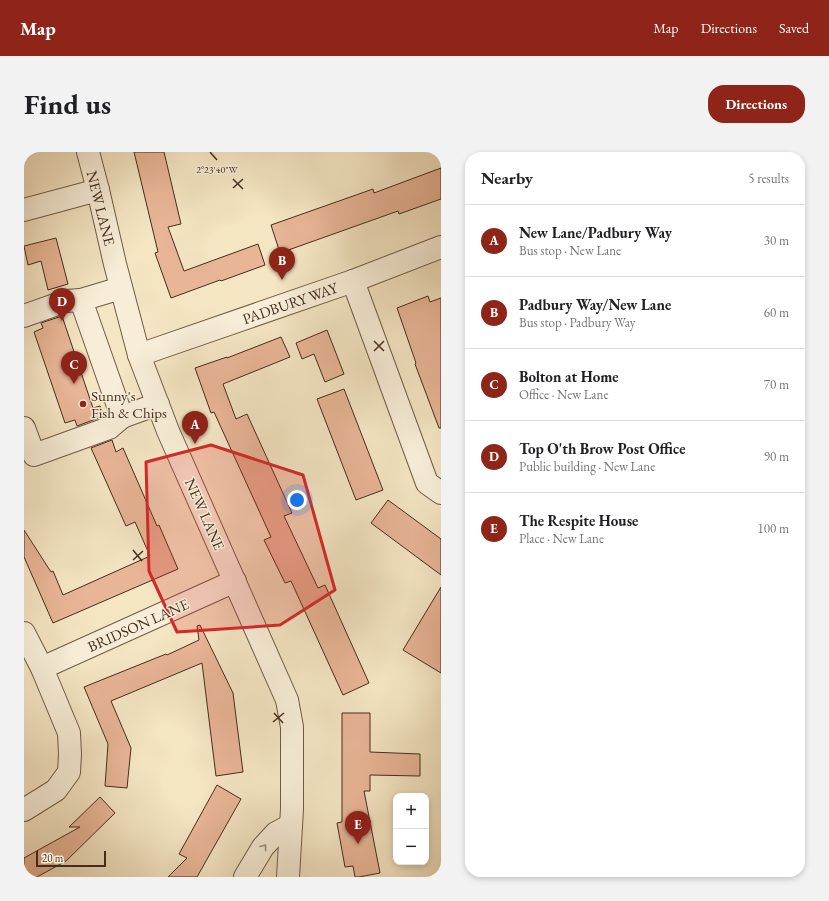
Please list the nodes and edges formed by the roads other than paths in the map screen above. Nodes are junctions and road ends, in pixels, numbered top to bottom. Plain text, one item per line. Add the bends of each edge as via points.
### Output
1 (88, 152) edge
2 (98, 190) junction
3 (24, 210) edge
4 (441, 247) edge
5 (353, 280) junction
6 (121, 288) junction
7 (81, 300) junction
8 (24, 316) edge
9 (138, 356) junction
10 (158, 404) junction
11 (122, 417) junction
12 (24, 428) edge
13 (441, 493) edge
14 (235, 581) junction
15 (24, 633) edge
16 (42, 668) junction
17 (24, 810) edge
18 (290, 825) junction
19 (245, 877) edge
20 (288, 877) edge

1 - 2 street, NEW LANE
2 - 3 street
2 - 6 street, NEW LANE
4 - 5 street, PADBURY WAY
5 - 9 street, PADBURY WAY
5 - 13 street via 427,483
6 - 7 street
6 - 9 street, NEW LANE
7 - 8 street via 66,301
7 - 11 street
9 - 10 street, NEW LANE
10 - 11 street
10 - 14 street, NEW LANE
11 - 12 street via 109,428 34,455
14 - 16 street, BRIDSON LANE
14 - 18 street, NEW LANE via 287,700 292,727
15 - 16 street
16 - 17 street via 69,733 69,772 56,790
19 -> 18 street via 263,847 276,833
18 - 20 street, NEW LANE

